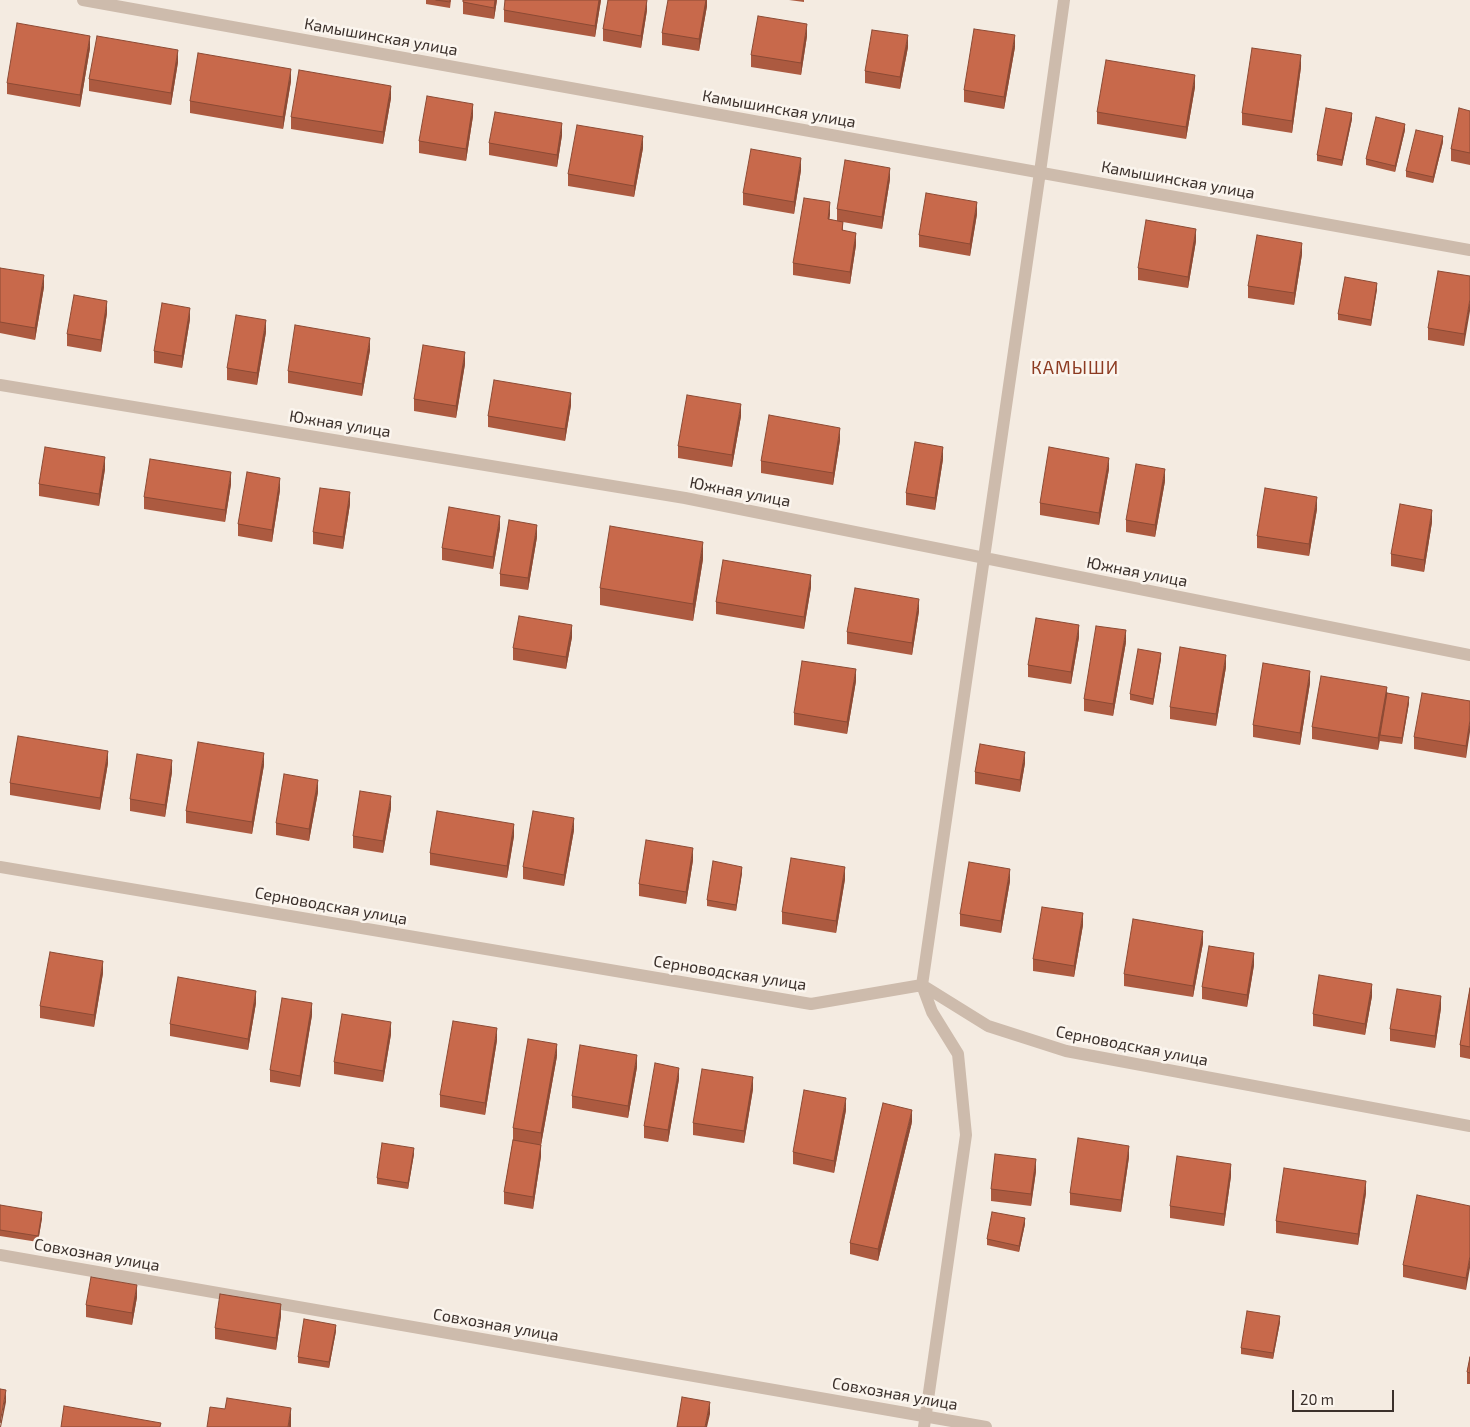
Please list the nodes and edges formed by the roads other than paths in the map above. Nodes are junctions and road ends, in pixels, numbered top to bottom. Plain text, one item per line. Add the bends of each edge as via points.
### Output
1 (83, 0) edge
2 (1064, 0) edge
3 (1040, 172) junction
4 (1470, 250) edge
5 (0, 385) edge
6 (984, 558) junction
7 (1470, 655) edge
8 (0, 867) edge
9 (922, 985) junction
10 (1470, 1126) edge
11 (0, 1255) edge
12 (924, 1422) edge
13 (986, 1427) edge

1 - 3 street, Камышинская улица
2 - 3 street
3 - 4 street, Камышинская улица
3 - 6 street
5 - 6 street, Южная улица via 685,498
6 - 7 street, Южная улица
6 - 9 street
8 - 9 street, Серноводская улица via 811,1004
9 - 10 street, Серноводская улица via 988,1026 1066,1051
9 - 12 street via 932,1012 958,1054 966,1135
11 - 12 street, Совхозная улица
12 - 13 street, Совхозная улица

